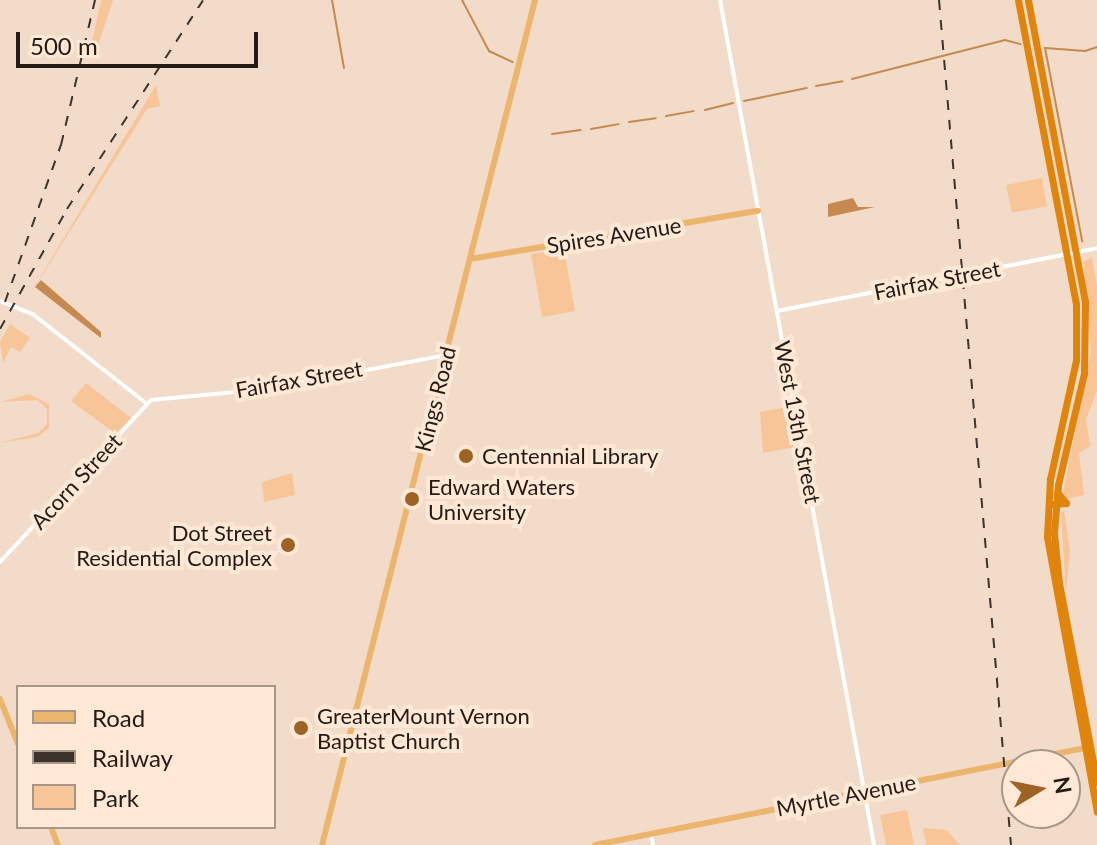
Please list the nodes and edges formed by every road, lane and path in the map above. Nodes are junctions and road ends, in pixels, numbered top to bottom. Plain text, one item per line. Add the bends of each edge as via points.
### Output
1 (535, 0) edge
2 (720, 0) edge
3 (1018, 0) edge
4 (1028, 0) edge
5 (758, 211) junction
6 (1097, 248) edge
7 (1077, 252) junction
8 (1068, 254) junction
9 (470, 259) junction
10 (0, 301) edge
11 (777, 311) junction
12 (446, 355) junction
13 (149, 402) junction
14 (1051, 506) junction
15 (0, 562) edge
16 (0, 699) edge
17 (16, 739) edge
18 (1090, 747) edge
19 (1097, 782) edge
20 (865, 792) junction
21 (1097, 811) edge
22 (651, 834) junction
23 (322, 845) edge
24 (595, 845) edge
25 (653, 845) edge
26 (874, 845) edge

1 - 9 main road, Kings Road
2 - 5 street, West 13th Street
3 - 8 highway
4 - 7 highway
5 - 9 main road, Spires Avenue
5 - 11 street, West 13th Street
6 - 7 street, Fairfax Street
7 - 8 street, Fairfax Street
7 - 14 highway via 1086,306 1085,359 1057,492 1066,503
8 - 11 street, Fairfax Street
8 - 14 highway via 1076,305 1076,360 1050,479
9 - 12 main road, Kings Road
10 - 13 street via 34,315
11 - 20 street, West 13th Street
12 - 13 street, Fairfax Street via 265,389
12 - 23 main road, Kings Road
13 - 15 street, Acorn Street
14 - 18 highway
14 - 18 highway via 1050,573
16 - 17 main road
18 - 19 highway
18 - 20 main road, Myrtle Avenue
18 - 21 highway
20 - 22 main road, Myrtle Avenue
20 - 26 street, West 13th Street
22 - 24 main road, Myrtle Avenue
22 - 25 street

